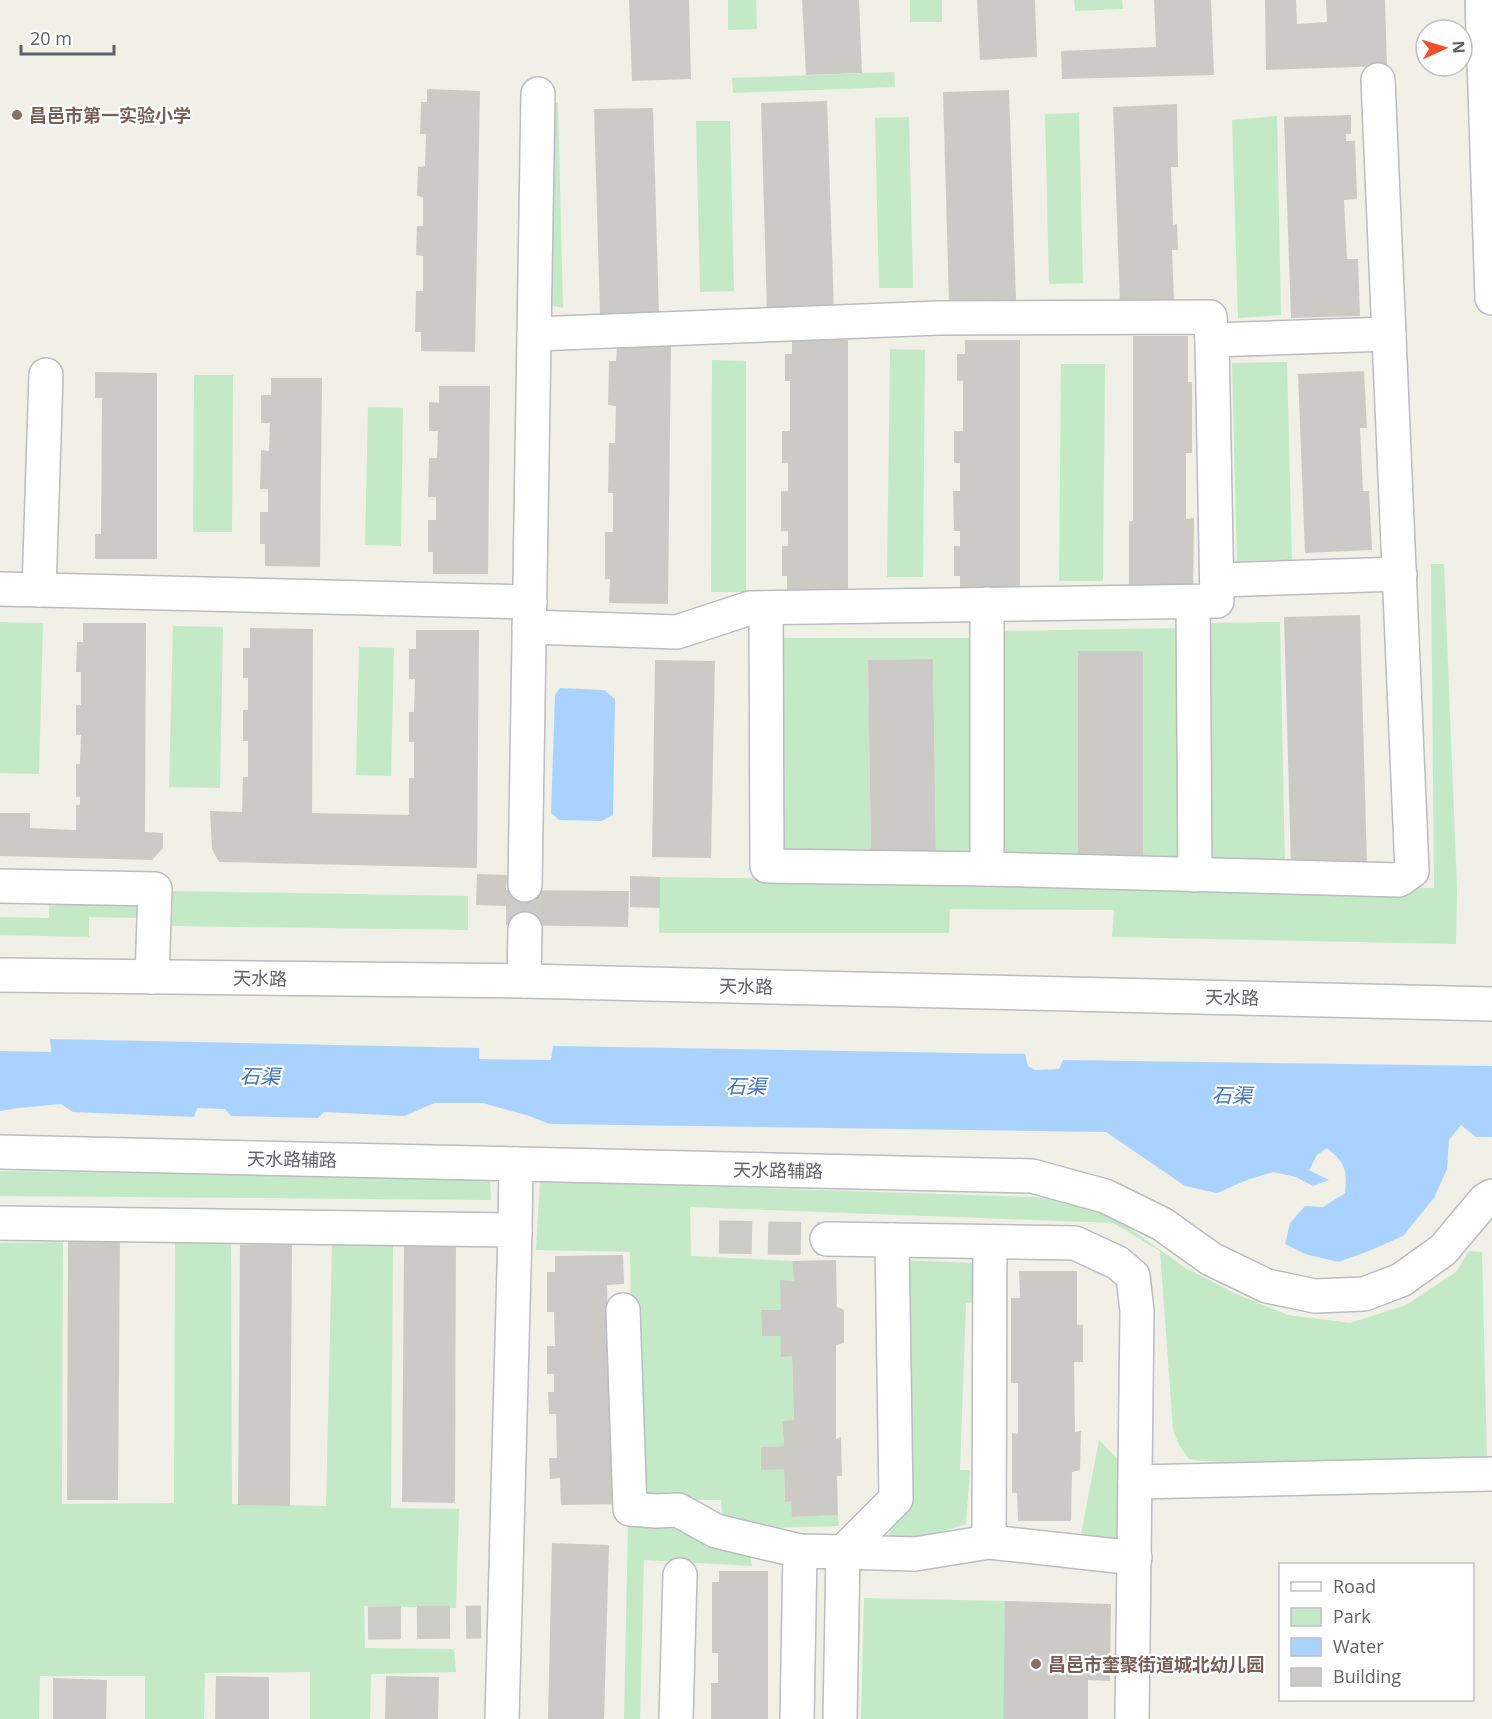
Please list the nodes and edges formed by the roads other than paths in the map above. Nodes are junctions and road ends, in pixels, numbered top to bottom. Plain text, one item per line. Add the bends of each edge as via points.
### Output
1 (1482, 0) edge
2 (1378, 80) dead end
3 (537, 94) dead end
4 (1492, 298) edge
5 (534, 334) junction
6 (1389, 334) junction
7 (1212, 340) junction
8 (46, 375) dead end
9 (1400, 574) junction
10 (1216, 580) junction
11 (0, 589) edge
12 (39, 590) junction
13 (1193, 602) junction
14 (987, 604) junction
15 (766, 608) junction
16 (530, 615) junction
17 (987, 869) junction
18 (1195, 875) junction
19 (525, 885) tunnel mouth
20 (0, 886) edge
21 (525, 929) tunnel mouth
22 (0, 975) edge
23 (152, 977) junction
24 (524, 981) junction
25 (1492, 1004) edge
26 (0, 1152) edge
27 (516, 1164) junction
28 (1492, 1196) edge
29 (0, 1223) edge
30 (515, 1230) junction
31 (827, 1239) tunnel mouth
32 (892, 1240) junction
33 (990, 1242) junction
34 (623, 1310) dead end
35 (1492, 1474) edge
36 (1135, 1482) junction
37 (989, 1542) junction
38 (800, 1551) junction
39 (843, 1552) junction
40 (1135, 1558) junction
41 (680, 1575) dead end
42 (502, 1719) edge
43 (676, 1719) edge
44 (797, 1719) edge
45 (840, 1719) edge
46 (1132, 1719) edge

1 - 4 street
2 - 6 street
3 - 5 street
5 - 7 street via 939,318 1209,317
5 - 16 street
6 - 7 street
6 - 9 street
7 - 10 street
8 - 12 street
9 - 10 street
9 - 18 street via 1412,871 1399,880
10 - 13 street via 1217,601
11 - 12 street
12 - 16 street
13 - 14 street
13 - 18 street
14 - 15 street
14 - 17 street
15 - 16 street via 750,608 677,632
15 - 17 street via 767,866
16 - 19 street
17 - 18 street
20 - 23 street via 155,889
21 - 24 street
22 - 23 street, 天水路
23 - 24 street, 天水路
24 - 25 street, 天水路
26 - 27 street, 天水路辅路
27 - 28 street, 天水路辅路 via 1032,1176 1105,1196 1162,1224 1211,1259 1268,1286 1315,1296 1364,1294 1401,1280 1443,1250
27 - 30 street
29 - 30 street
30 - 42 street via 492,1622
31 - 32 street
32 - 33 street
32 - 39 street via 896,1499
33 - 36 street via 1075,1243 1118,1263 1133,1276 1137,1311
33 - 37 street
34 - 38 street via 630,1509 678,1510 716,1531
35 - 36 street
36 - 40 street
37 - 39 street via 915,1554
37 - 40 street
38 - 39 street
38 - 44 street
39 - 45 street
40 - 46 street
41 - 43 street

